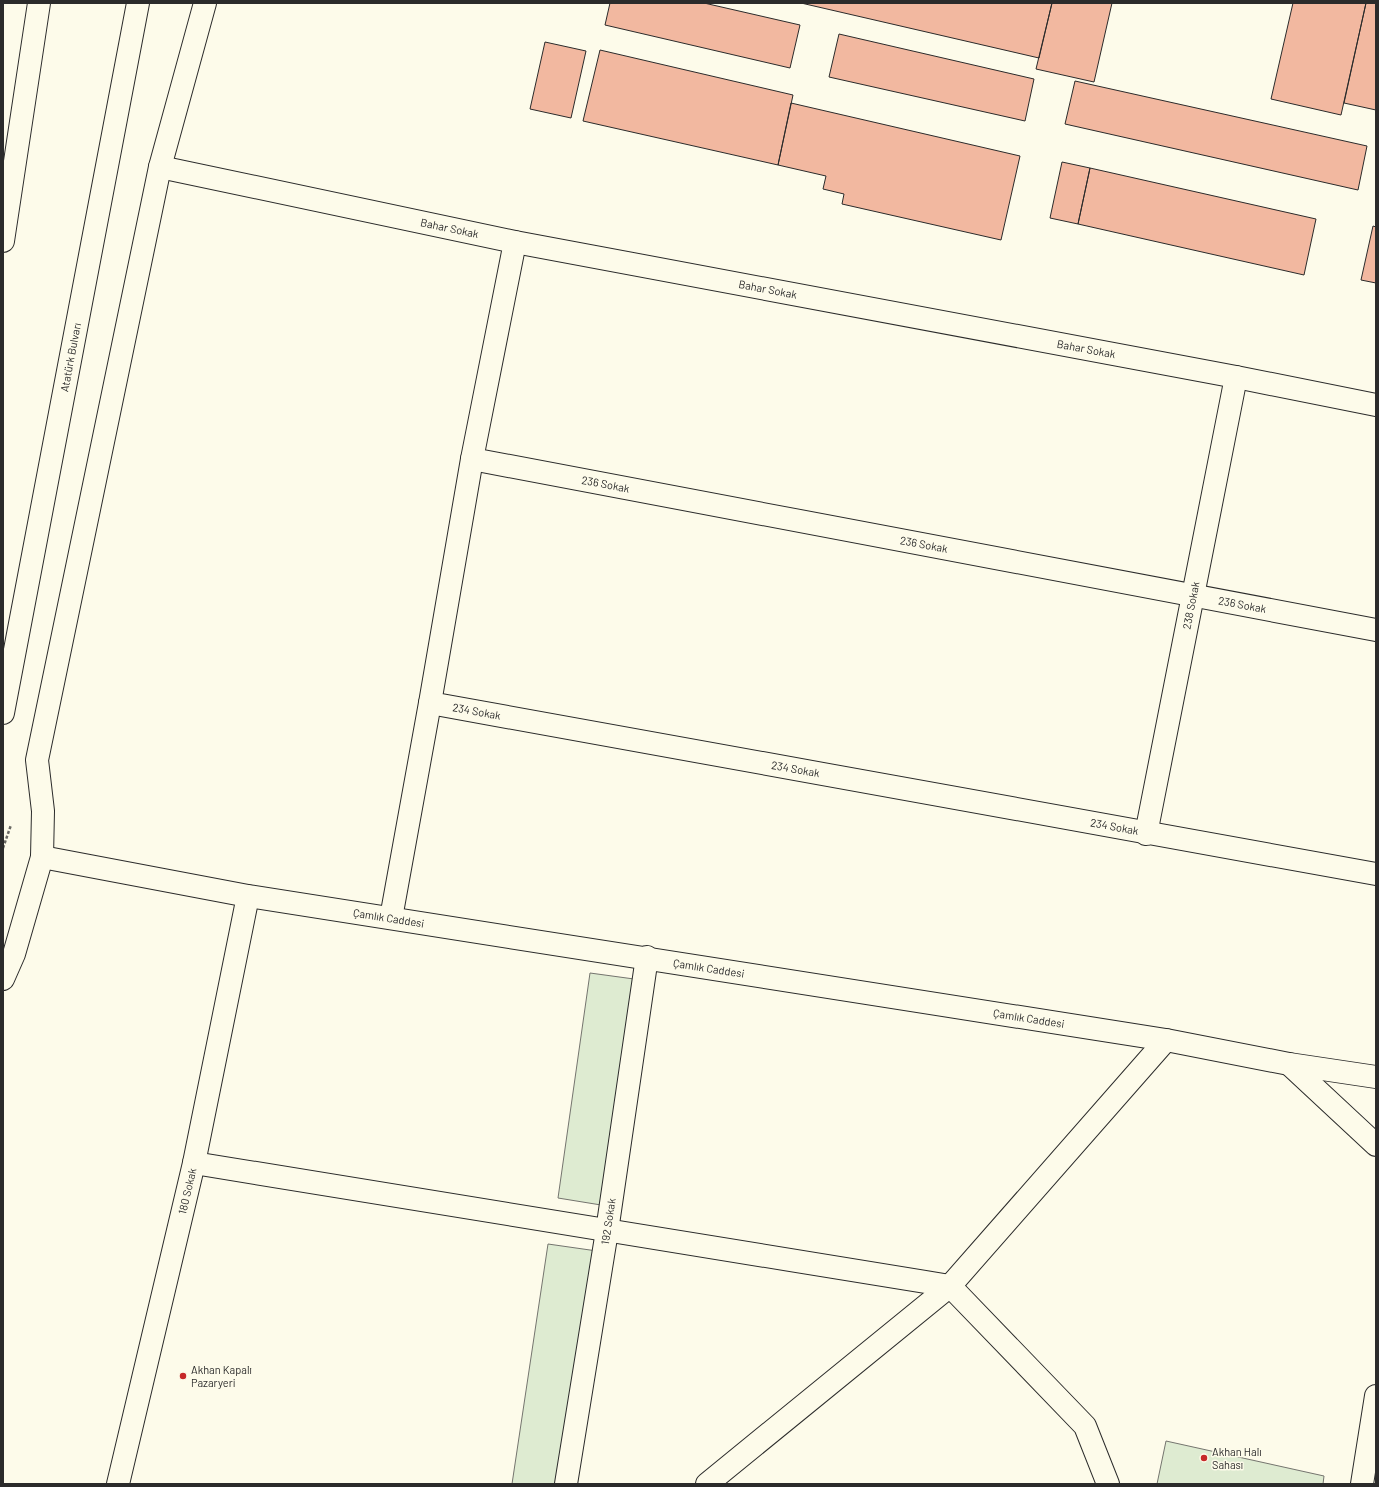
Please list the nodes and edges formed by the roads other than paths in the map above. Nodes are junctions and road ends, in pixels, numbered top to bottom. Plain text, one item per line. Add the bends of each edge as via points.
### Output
1 (39, 3) edge
2 (138, 3) edge
3 (205, 3) edge
4 (160, 167) junction
5 (3, 241) edge
6 (515, 242) junction
7 (1236, 377) junction
8 (1376, 405) edge
9 (472, 459) junction
10 (1192, 595) junction
11 (1376, 630) edge
12 (430, 703) junction
13 (3, 713) edge
14 (1146, 834) junction
15 (42, 857) junction
16 (1376, 874) edge
17 (248, 896) junction
18 (391, 918) junction
19 (647, 958) junction
20 (3, 978) edge
21 (1166, 1040) junction
22 (1289, 1064) junction
23 (1376, 1077) edge
24 (1376, 1145) edge
25 (194, 1163) junction
26 (607, 1231) junction
27 (950, 1286) junction
28 (1376, 1396) edge
29 (118, 1484) edge
30 (566, 1484) edge
31 (707, 1484) edge
32 (1108, 1484) edge
33 (1362, 1484) edge

1 - 5 street
2 - 13 street, Atatürk Bulvarı
3 - 4 street
4 - 6 street, Bahar Sokak
4 - 15 street via 37,760 43,811
6 - 7 street, Bahar Sokak
6 - 9 street
7 - 8 street, Bahar Sokak
7 - 10 street, 238 Sokak
9 - 10 street, 236 Sokak
9 - 12 street
10 - 11 street, 236 Sokak
10 - 14 street, 238 Sokak
12 - 14 street, 234 Sokak
12 - 18 street
14 - 16 street, 234 Sokak
15 - 17 street, Çamlık Caddesi
15 - 20 street via 14,954
17 - 18 street, Çamlık Caddesi
17 - 25 street, 180 Sokak
18 - 19 street, Çamlık Caddesi
19 - 21 street, Çamlık Caddesi
19 - 26 street, 192 Sokak
21 - 22 street, Çamlık Caddesi
21 - 27 street
22 - 23 street, Çamlık Caddesi
22 - 24 street
25 - 26 street
25 - 29 street, 180 Sokak
26 - 27 street
26 - 30 street, 192 Sokak
27 - 31 street
27 - 32 street via 1085,1426
28 - 33 street

